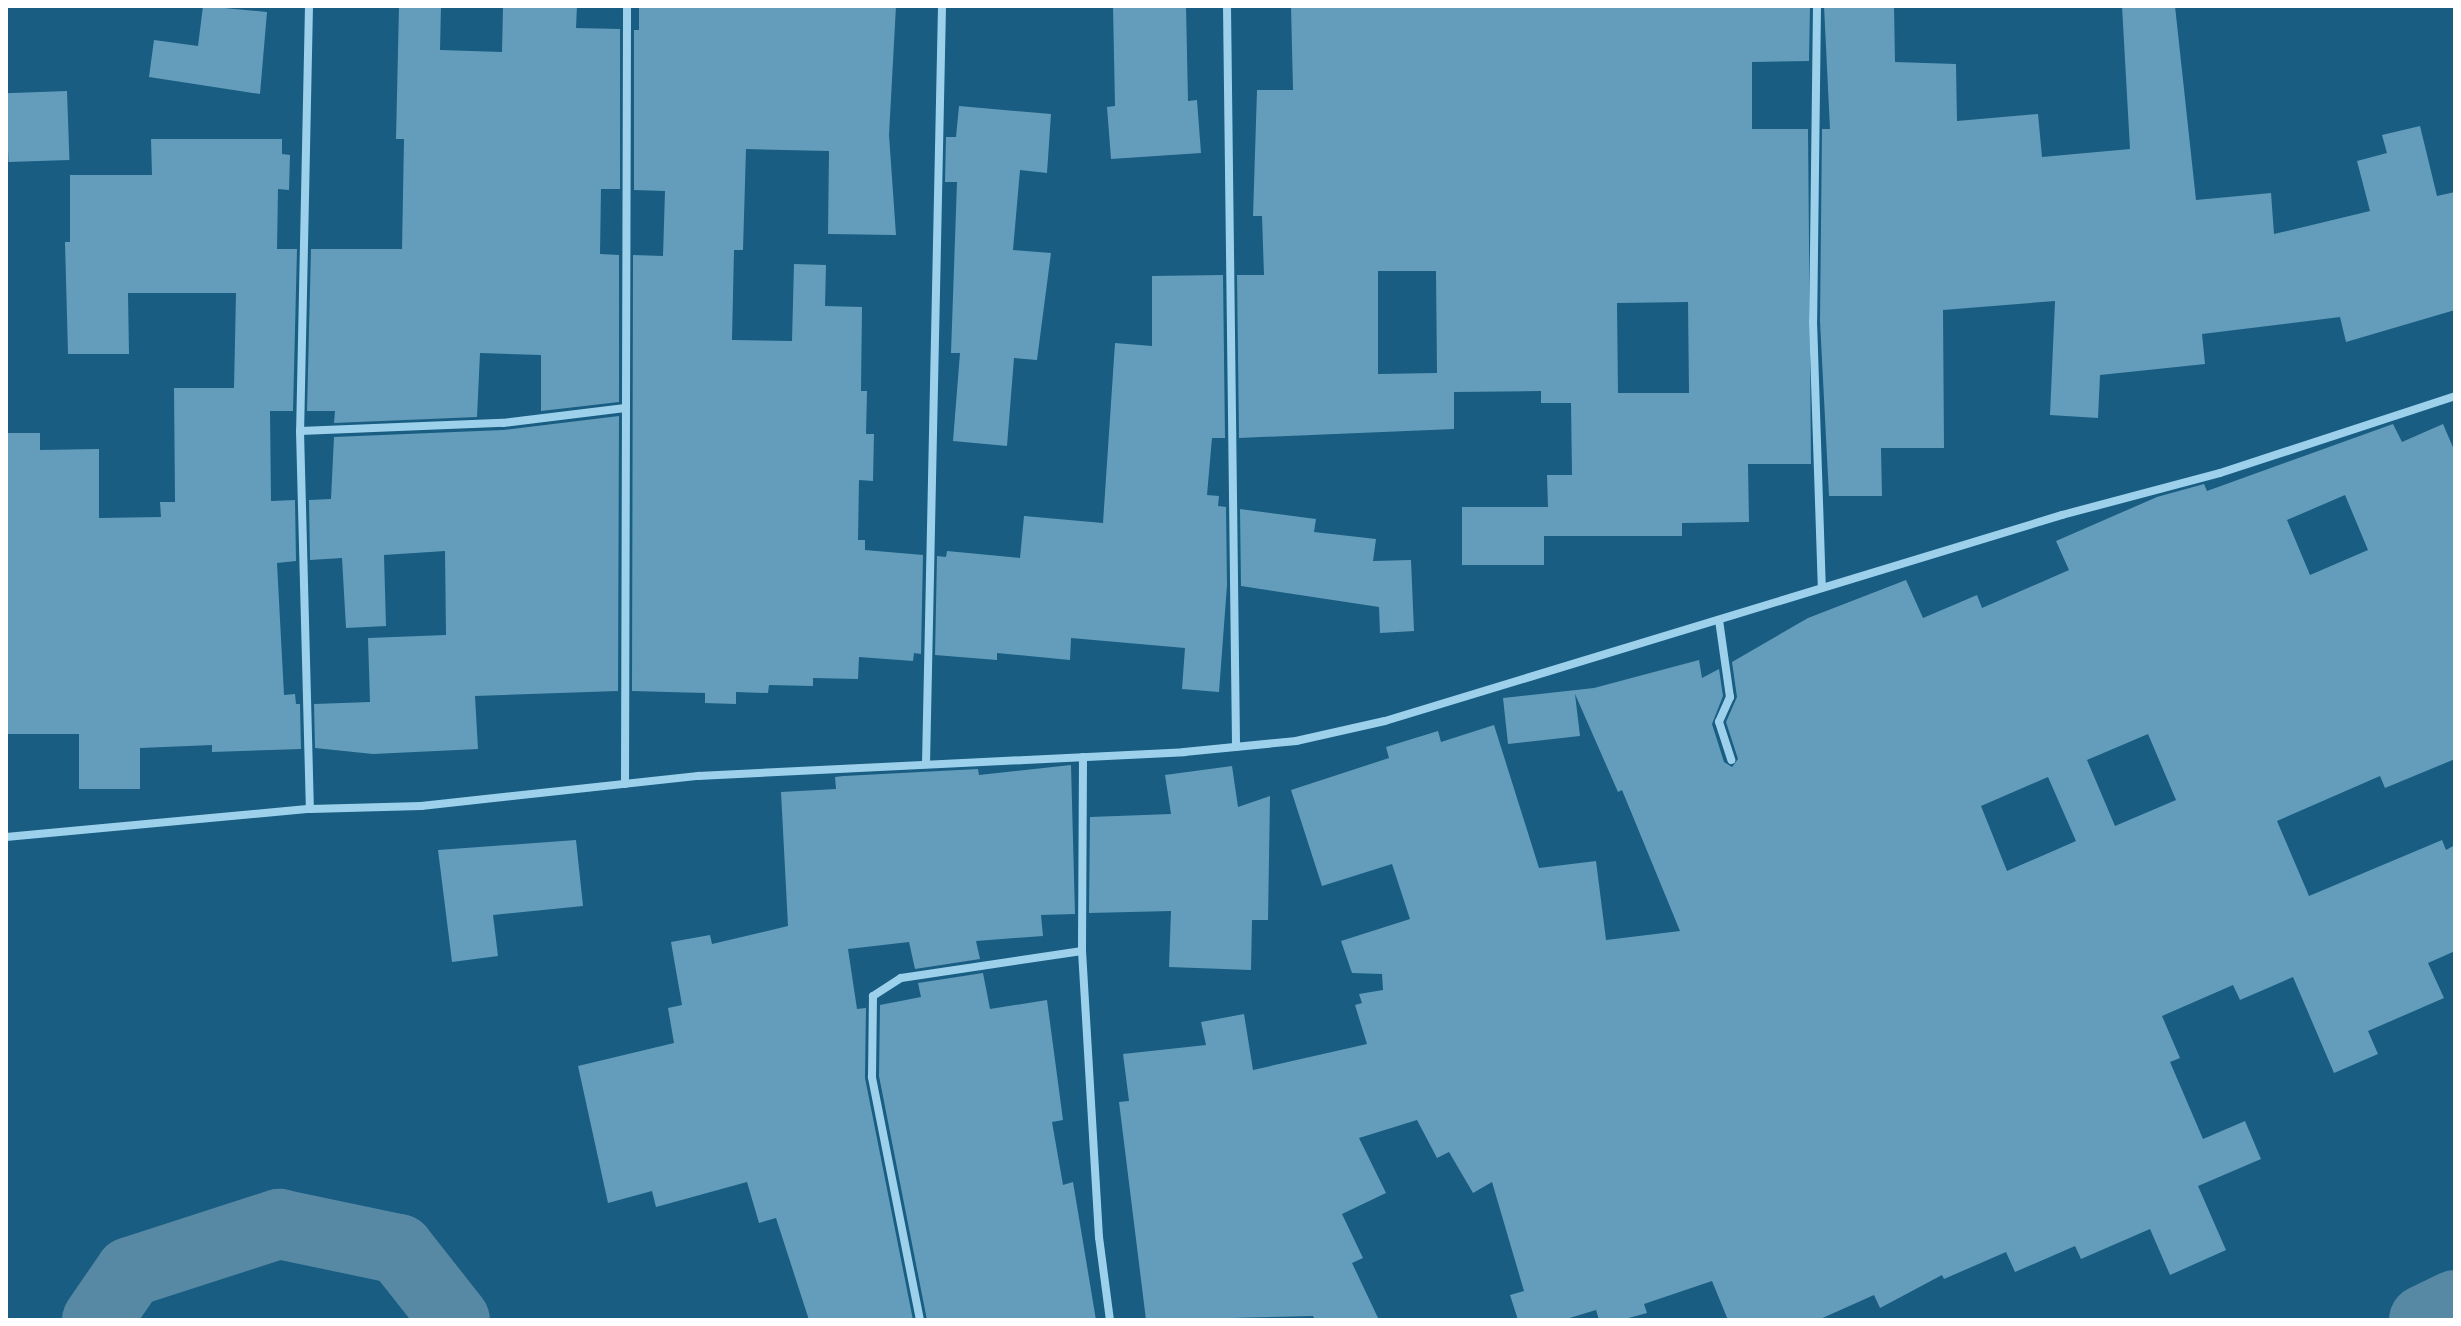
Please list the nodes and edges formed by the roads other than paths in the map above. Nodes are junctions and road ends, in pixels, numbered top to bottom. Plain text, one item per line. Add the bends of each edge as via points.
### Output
1 (309, 6) edge
2 (627, 6) edge
3 (942, 6) edge
4 (1227, 6) edge
5 (1817, 6) edge
6 (2455, 396) edge
7 (625, 408) junction
8 (300, 431) junction
9 (1822, 588) junction
10 (1719, 620) junction
11 (1236, 747) junction
12 (1083, 757) junction
13 (1731, 760) dead end
14 (926, 764) junction
15 (625, 784) junction
16 (310, 809) junction
17 (6, 837) edge
18 (1082, 951) junction
19 (920, 1320) edge
20 (1110, 1320) edge

1 - 8 street
2 - 7 street
3 - 14 street
4 - 11 street
5 - 9 street via 1813,321
6 - 9 street via 2220,473
7 - 8 street via 503,423
7 - 15 street
8 - 16 street
9 - 10 street
10 - 11 street via 1385,721 1296,741
10 - 13 street via 1730,697 1719,722
11 - 12 street
12 - 14 street
12 - 18 street
14 - 15 street
15 - 16 street via 421,806
16 - 17 street
18 - 19 street via 901,978 873,996 872,1077
18 - 20 street via 1099,1237

